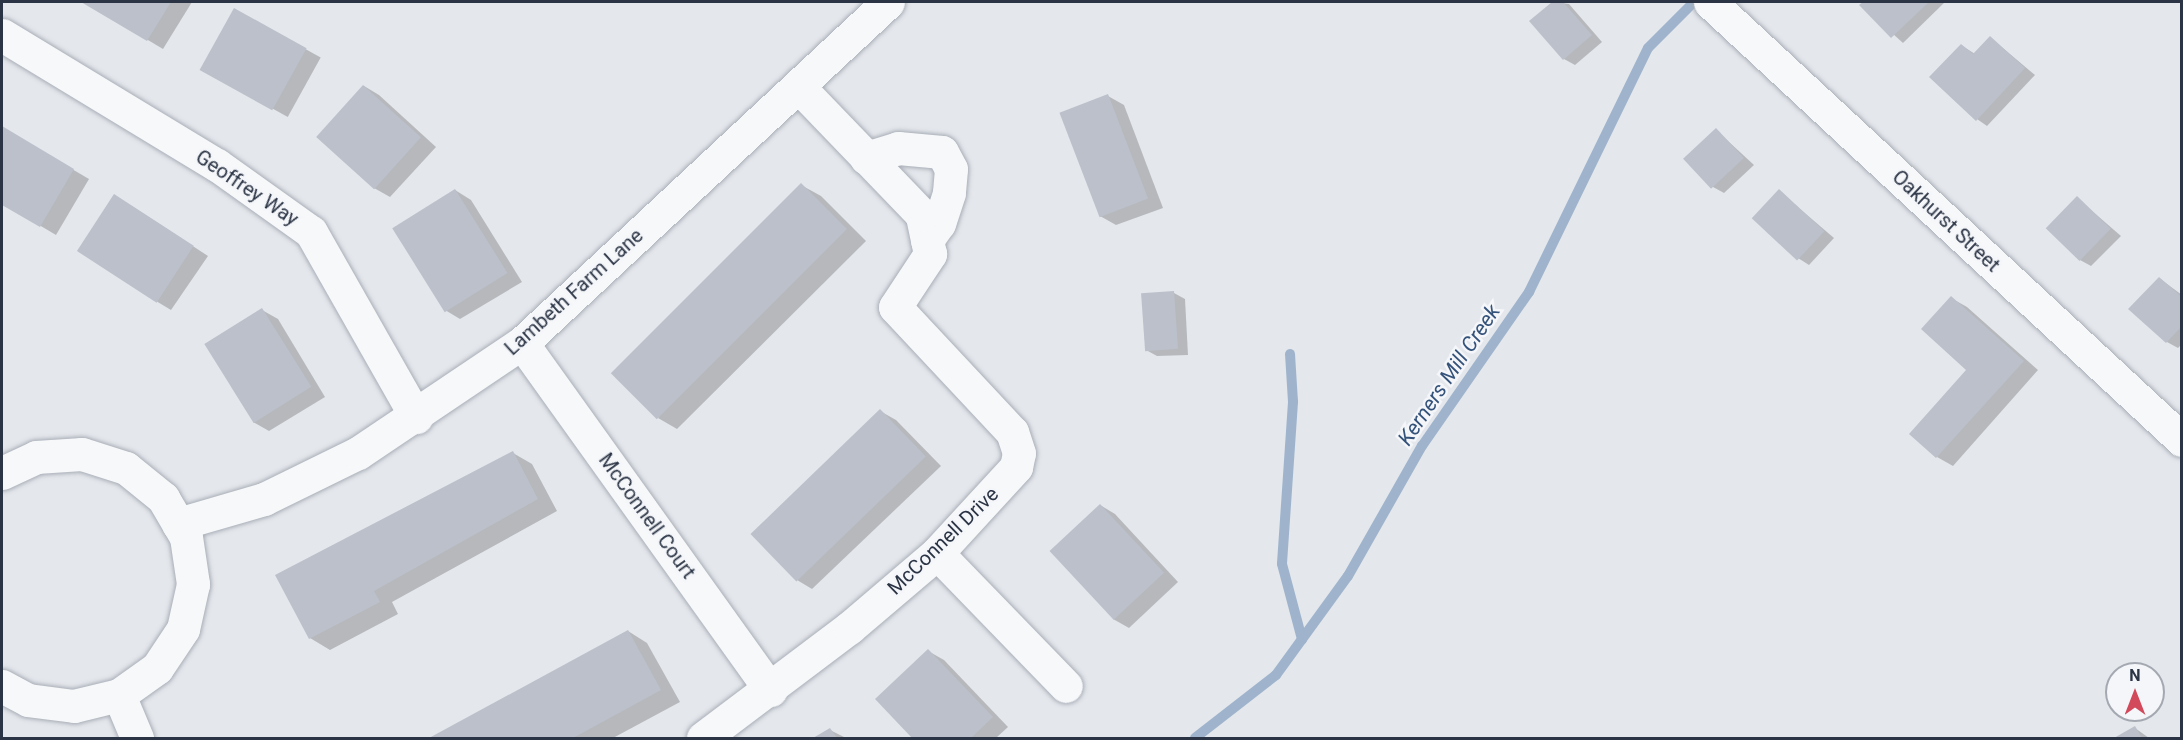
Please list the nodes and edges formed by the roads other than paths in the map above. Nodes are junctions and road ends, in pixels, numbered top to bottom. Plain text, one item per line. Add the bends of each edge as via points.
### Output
1 (888, 2) edge
2 (1721, 12) edge
3 (2, 35) edge
4 (798, 86) junction
5 (866, 158) junction
6 (927, 240) junction
7 (522, 343) junction
8 (416, 417) junction
9 (2181, 440) edge
10 (6, 462) edge
11 (178, 524) junction
12 (937, 553) junction
13 (2, 686) edge
14 (1066, 686) dead end
15 (770, 690) junction
16 (119, 694) junction
17 (137, 738) edge
18 (703, 738) edge

1 - 4 street, Lambeth Farm Lane
2 - 9 street, Oakhurst Street
3 - 8 street, Geoffrey Way via 217,165 311,232
4 - 5 street
4 - 7 street, Lambeth Farm Lane
5 - 6 street via 922,215
5 - 6 street via 898,148 942,152 951,169 949,193 939,223
6 - 12 street, McConnell Drive via 930,254 895,307 1012,432 1018,444 1016,467
7 - 8 street, Lambeth Farm Lane
7 - 15 street, McConnell Court
8 - 11 street, Lambeth Farm Lane via 358,453 264,499
10 - 11 street via 82,454 126,468 163,498
11 - 16 street via 186,537 193,584 183,629 158,668
12 - 14 street
12 - 15 street, McConnell Drive
13 - 16 street via 28,700 74,706
15 - 18 street, McConnell Drive
16 - 17 street

